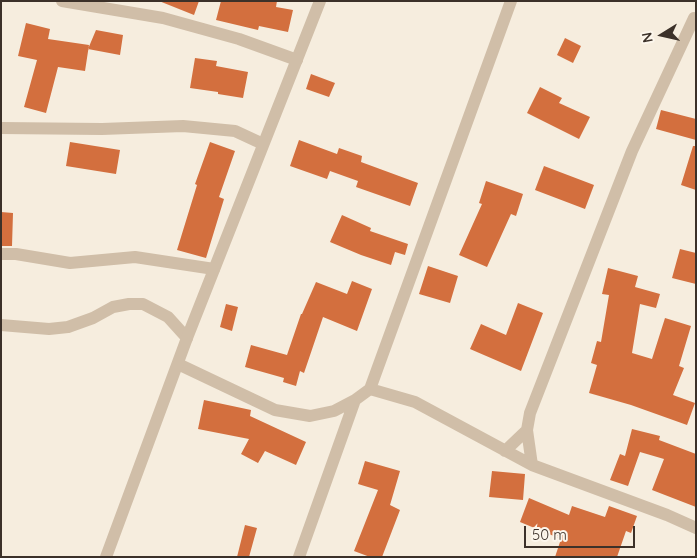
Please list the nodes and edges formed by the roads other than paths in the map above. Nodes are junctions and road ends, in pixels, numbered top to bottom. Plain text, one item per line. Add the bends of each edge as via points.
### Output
1 (62, 1) edge
2 (320, 1) edge
3 (511, 1) edge
4 (695, 16) edge
5 (297, 60) junction
6 (1, 128) edge
7 (263, 144) junction
8 (1, 254) edge
9 (214, 269) junction
10 (1, 325) edge
11 (187, 338) junction
12 (178, 364) junction
13 (370, 389) junction
14 (356, 400) junction
15 (527, 430) junction
16 (505, 451) junction
17 (532, 465) junction
18 (696, 528) edge
19 (106, 557) edge
20 (299, 557) edge

1 - 5 street via 163,18
2 - 5 street
3 - 13 street
4 - 15 street via 632,151 530,412
5 - 7 street
6 - 7 street via 183,126 235,131
7 - 9 street
8 - 9 street via 70,263 135,257
9 - 11 street
10 - 11 street via 49,329 68,327 113,307 143,304 168,317
11 - 12 street
12 - 14 street via 275,410 310,416
12 - 19 street
13 - 14 street
13 - 16 street via 415,402
14 - 20 street
15 - 16 street
15 - 17 street
16 - 17 street
17 - 18 street

